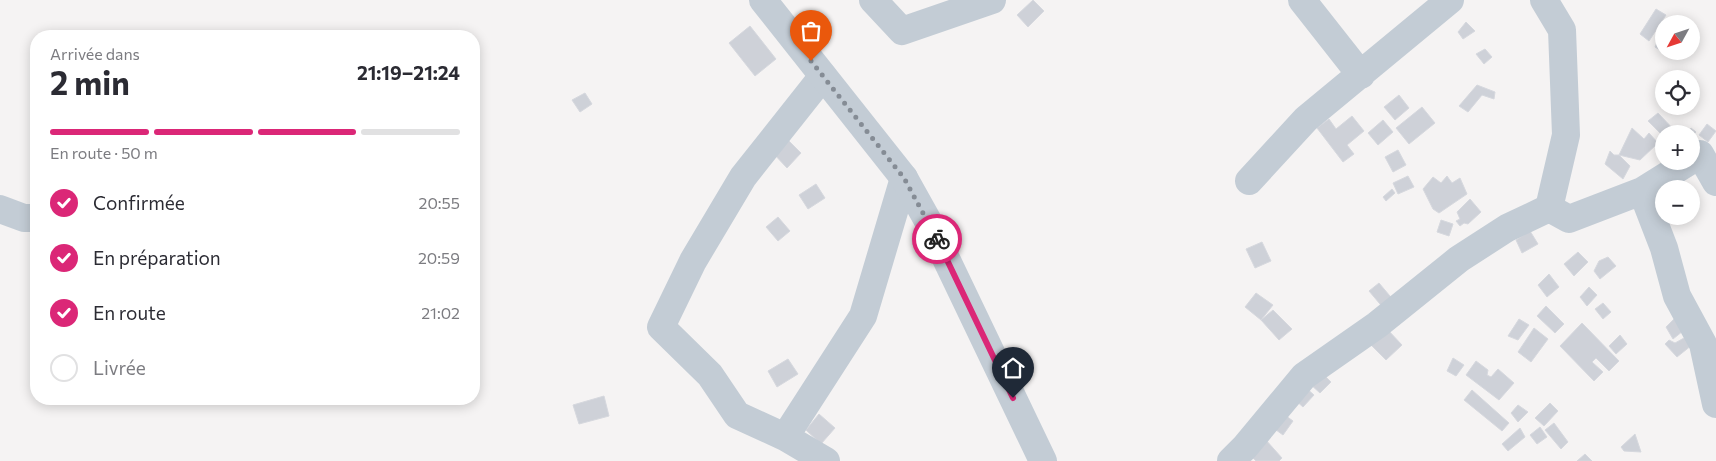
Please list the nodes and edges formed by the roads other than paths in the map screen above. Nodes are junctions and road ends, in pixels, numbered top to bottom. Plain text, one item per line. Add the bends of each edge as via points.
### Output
1 (763, 0) edge
2 (872, 0) edge
3 (992, 0) edge
4 (1302, 0) edge
5 (1450, 0) edge
6 (1544, 0) edge
7 (1361, 75) junction
8 (824, 76) junction
9 (1700, 157) edge
10 (1675, 170) edge
11 (904, 178) junction
12 (1249, 181) dead end
13 (1716, 182) edge
14 (1642, 191) junction
15 (1549, 208) junction
16 (0, 209) edge
17 (30, 218) edge
18 (1716, 404) edge
19 (785, 437) junction
20 (826, 461) edge
21 (1043, 461) edge
22 (1231, 461) edge

1 - 8 street
2 - 3 street via 902,31
4 - 7 street
5 - 7 street
6 - 15 street via 1562,30 1566,134
7 - 12 street via 1306,119
8 - 11 street
8 - 19 street via 743,177 693,260 662,327 710,375 736,415
9 - 13 street
10 - 14 street
11 - 19 street via 863,316
11 - 21 street via 928,220
14 - 15 street via 1569,219
14 - 18 street via 1664,248 1677,296 1703,344
15 - 22 street via 1507,228 1459,259 1377,325 1304,376
16 - 17 street
19 - 20 street

